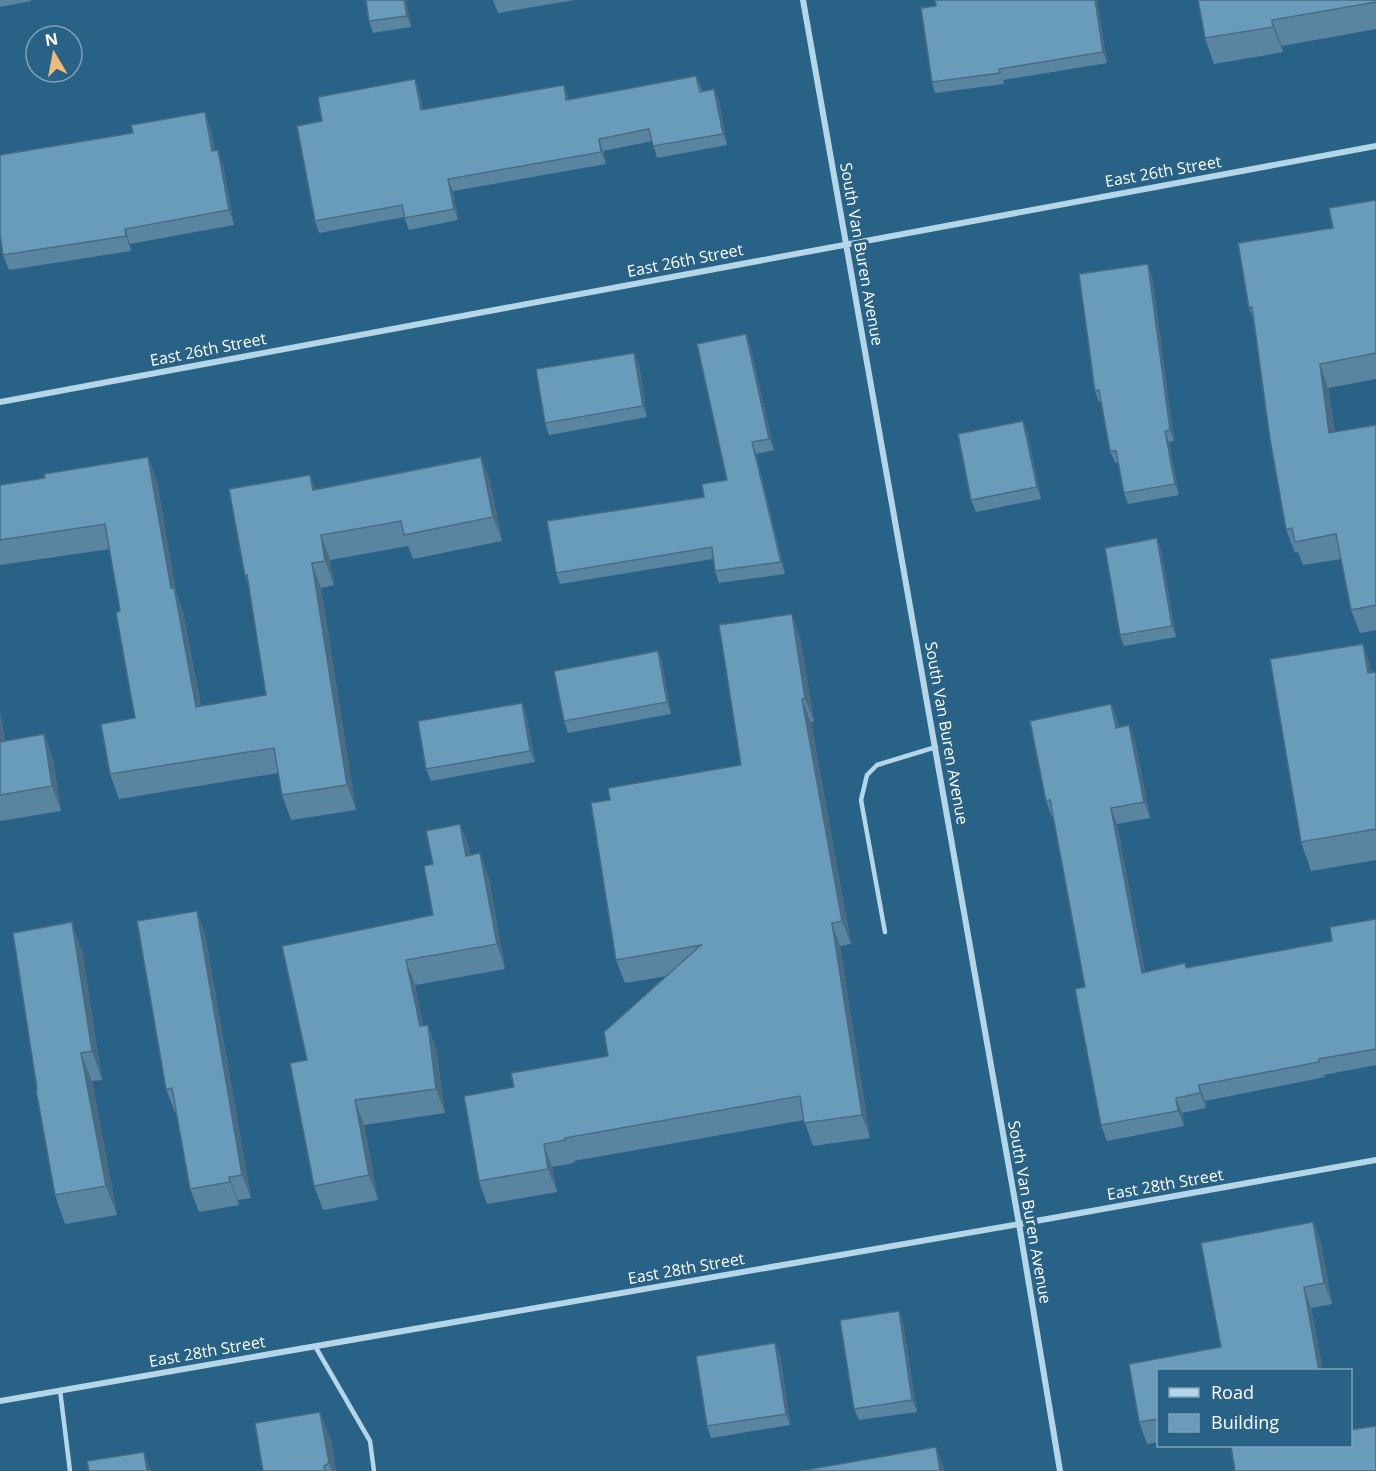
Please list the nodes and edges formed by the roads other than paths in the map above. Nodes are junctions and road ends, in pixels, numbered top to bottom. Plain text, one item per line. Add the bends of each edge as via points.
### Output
1 (803, 0) edge
2 (1376, 146) edge
3 (847, 243) junction
4 (0, 402) edge
5 (936, 747) junction
6 (885, 932) dead end
7 (1376, 1160) edge
8 (1019, 1224) junction
9 (315, 1346) junction
10 (60, 1390) junction
11 (0, 1401) edge
12 (70, 1471) edge
13 (374, 1471) edge
14 (1060, 1471) edge

1 - 3 street, South Van Buren Avenue
2 - 3 street, East 26th Street
3 - 4 street, East 26th Street
3 - 5 street, South Van Buren Avenue
5 - 6 lane via 878,765 867,775 861,800
5 - 8 street, South Van Buren Avenue
7 - 8 street, East 28th Street
8 - 9 street, East 28th Street
8 - 14 street, South Van Buren Avenue
9 - 10 street, East 28th Street
9 - 13 lane via 370,1441
10 - 11 street, East 28th Street
10 - 12 lane

